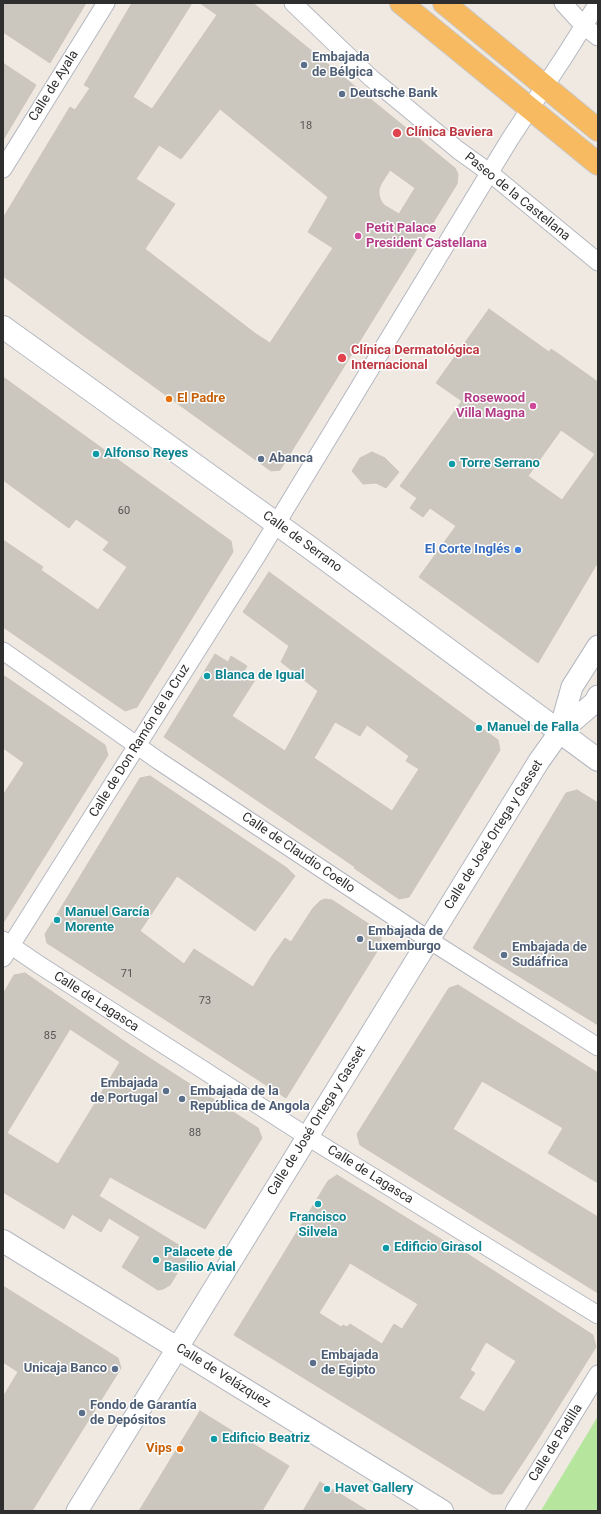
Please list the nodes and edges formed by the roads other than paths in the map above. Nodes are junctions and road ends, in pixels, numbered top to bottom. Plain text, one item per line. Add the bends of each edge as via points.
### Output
1 (106, 3) edge
2 (293, 3) edge
3 (401, 3) edge
4 (444, 3) edge
5 (562, 3) edge
6 (598, 3) edge
7 (584, 26) junction
8 (598, 37) edge
9 (544, 86) junction
10 (530, 108) junction
11 (598, 130) edge
12 (598, 164) edge
13 (3, 169) edge
14 (490, 174) junction
15 (598, 262) edge
16 (3, 327) edge
17 (276, 524) junction
18 (598, 646) edge
19 (3, 651) edge
20 (598, 696) edge
21 (559, 733) junction
22 (138, 745) junction
23 (598, 760) edge
24 (429, 940) junction
25 (6, 947) edge
26 (598, 1047) edge
27 (308, 1137) junction
28 (3, 1241) edge
29 (598, 1315) edge
30 (177, 1348) junction
31 (598, 1374) edge
32 (77, 1511) edge
33 (442, 1511) edge
34 (514, 1511) edge

1 - 13 street, Calle de Ayala
2 - 14 street, Paseo de la Castellana via 371,78
3 - 10 highway
4 - 9 highway
5 - 7 street
6 - 7 street, Calle de Don Ramón de la Cruz
7 - 8 street
7 - 9 street, Calle de Don Ramón de la Cruz
9 - 10 street, Calle de Don Ramón de la Cruz
9 - 11 highway
10 - 12 highway
10 - 14 street, Calle de Don Ramón de la Cruz
14 - 15 street, Paseo de la Castellana
14 - 17 street, Calle de Don Ramón de la Cruz
16 - 17 main road, Calle de Serrano
17 - 21 main road, Calle de Serrano
17 - 22 street, Calle de Don Ramón de la Cruz
18 - 21 street, Calle de José Ortega y Gasset via 572,687
19 - 22 street, Calle de Claudio Coello
20 - 21 street, Calle de José Ortega y Gasset via 595,702
21 - 23 main road, Calle de Serrano
21 - 24 street, Calle de José Ortega y Gasset via 539,761
22 - 24 street, Calle de Claudio Coello
22 - 25 street, Calle de Don Ramón de la Cruz
24 - 26 street, Calle de Claudio Coello
24 - 27 street, Calle de José Ortega y Gasset
25 - 27 street, Calle de Lagasca via 38,964
27 - 29 street, Calle de Lagasca
27 - 30 street, Calle de José Ortega y Gasset
28 - 30 main road, Calle de Velázquez
30 - 32 street, Calle de José Ortega y Gasset
30 - 33 main road, Calle de Velázquez
31 - 34 street, Calle de Padilla

